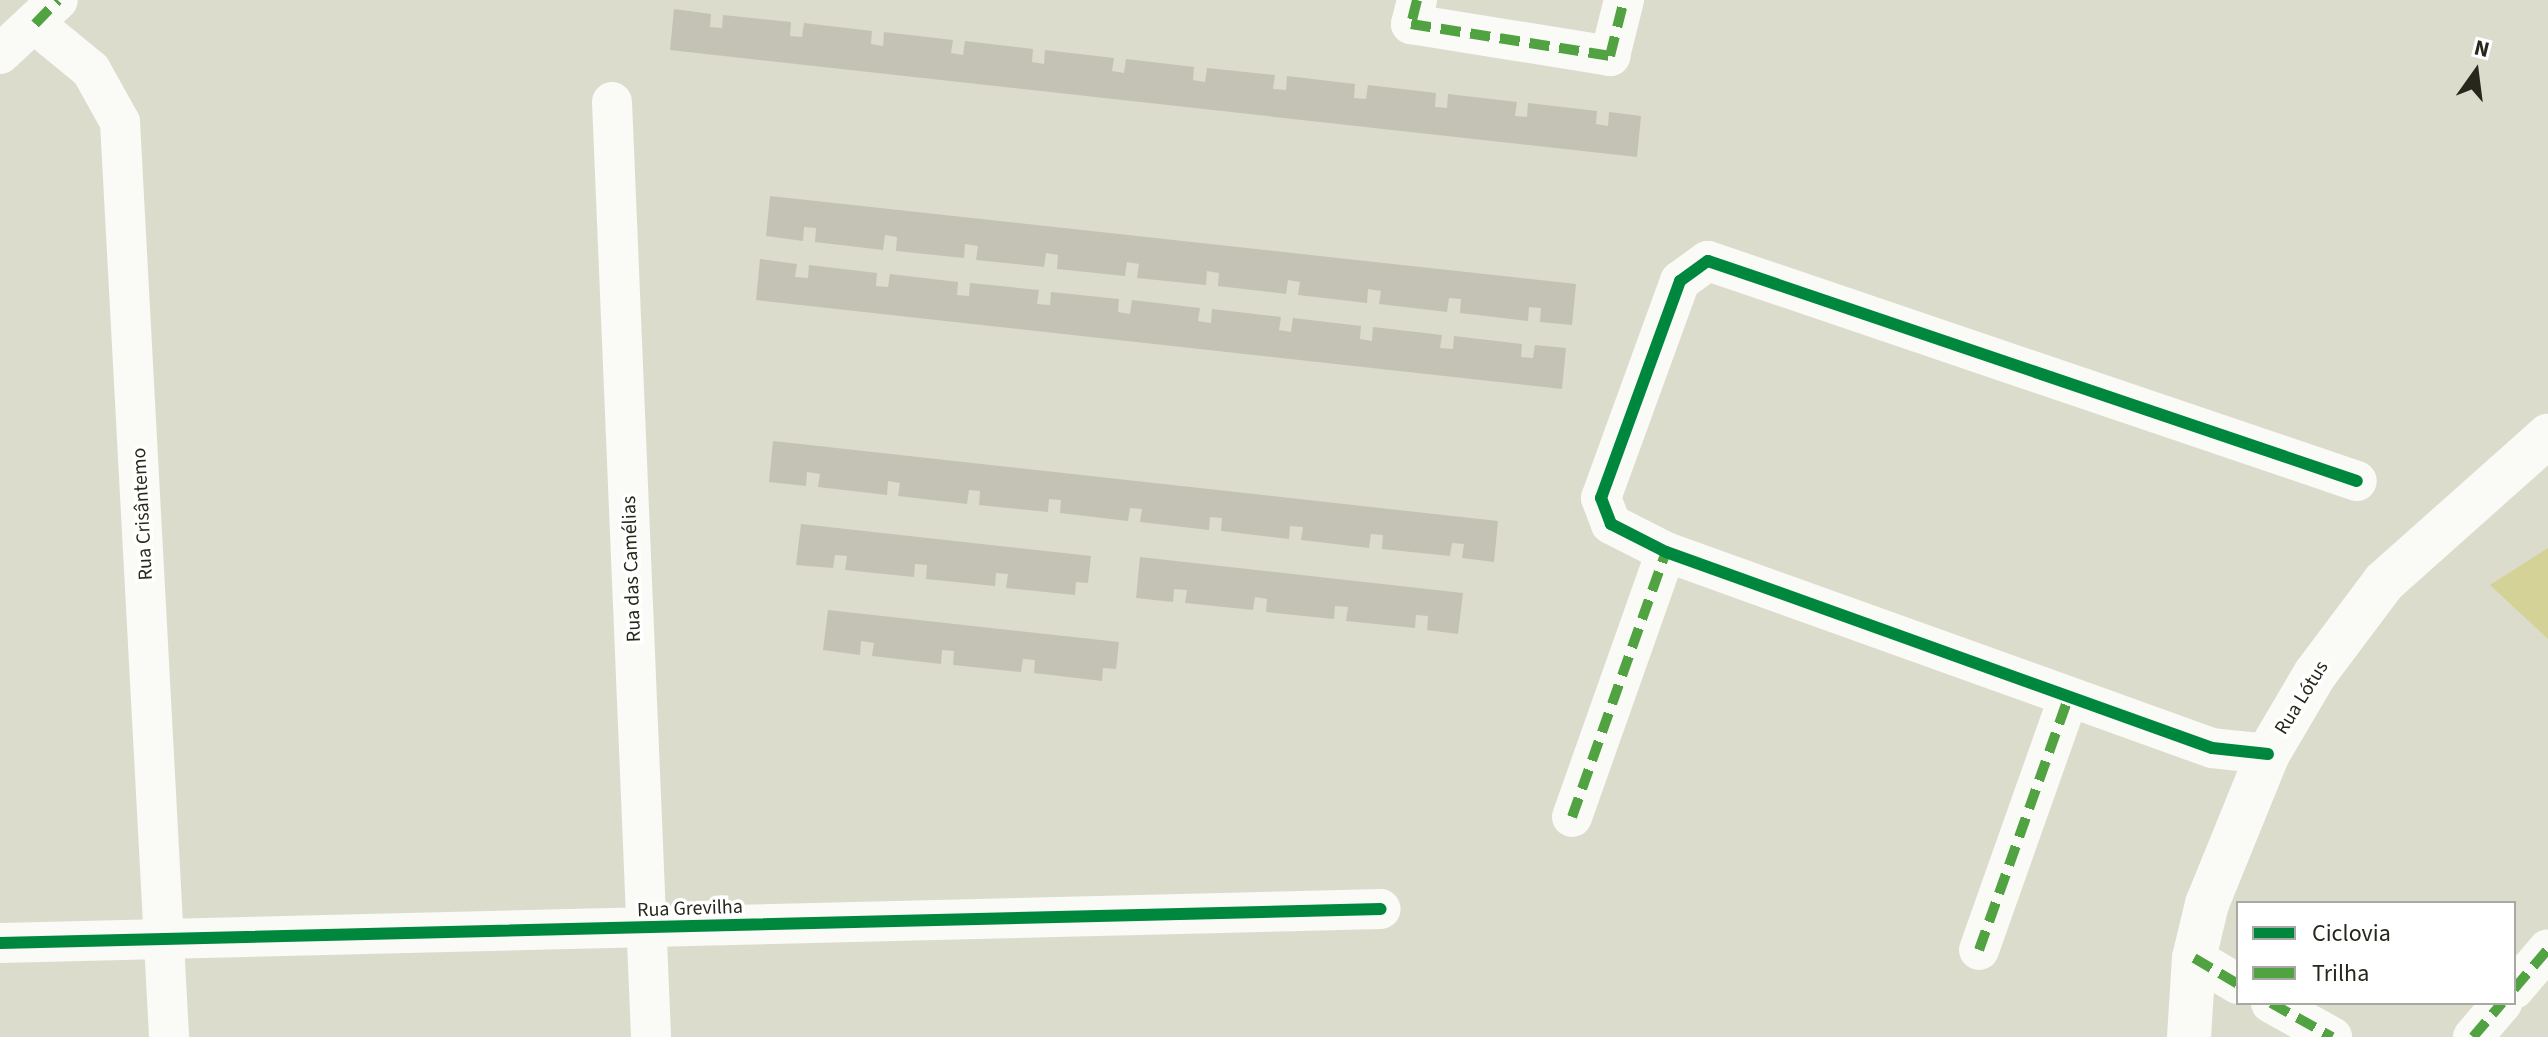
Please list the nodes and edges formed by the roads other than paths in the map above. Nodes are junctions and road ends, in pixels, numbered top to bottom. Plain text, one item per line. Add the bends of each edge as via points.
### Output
1 (1417, 0) edge
2 (1624, 0) edge
3 (47, 12) edge
4 (0, 54) edge
5 (612, 102) dead end
6 (2548, 436) edge
7 (2357, 481) dead end
8 (1666, 552) junction
9 (2068, 699) junction
10 (2268, 754) junction
11 (1572, 817) dead end
12 (1381, 909) dead end
13 (647, 930) junction
14 (167, 938) junction
15 (0, 943) edge
16 (2548, 949) edge
17 (1979, 950) dead end
18 (2194, 958) junction
19 (2236, 983) edge
20 (2516, 987) edge
21 (2275, 1005) edge
22 (2500, 1005) edge
23 (169, 1037) edge
24 (651, 1037) edge
25 (2189, 1037) edge
26 (2332, 1037) edge
27 (2473, 1037) edge

1 - 2 street via 1411,24 1610,56
3 - 4 street
3 - 14 street, Rua Crisântemo via 91,70 120,122
5 - 13 street, Rua das Camélias
6 - 10 street, Rua Lótus via 2384,582 2315,674
7 - 8 street via 1708,261 1680,281 1601,498 1611,524
8 - 9 street
8 - 11 street
9 - 10 street via 2212,748
9 - 17 street
10 - 18 street, Rua Lótus via 2207,904
12 - 13 street, Rua Grevilha
13 - 14 street, Rua Grevilha
13 - 24 street, Rua das Camélias
14 - 15 street, Rua Grevilha
14 - 23 street, Rua Crisântemo
16 - 20 street
18 - 19 street
18 - 25 street, Rua Lótus
21 - 26 street
22 - 27 street

